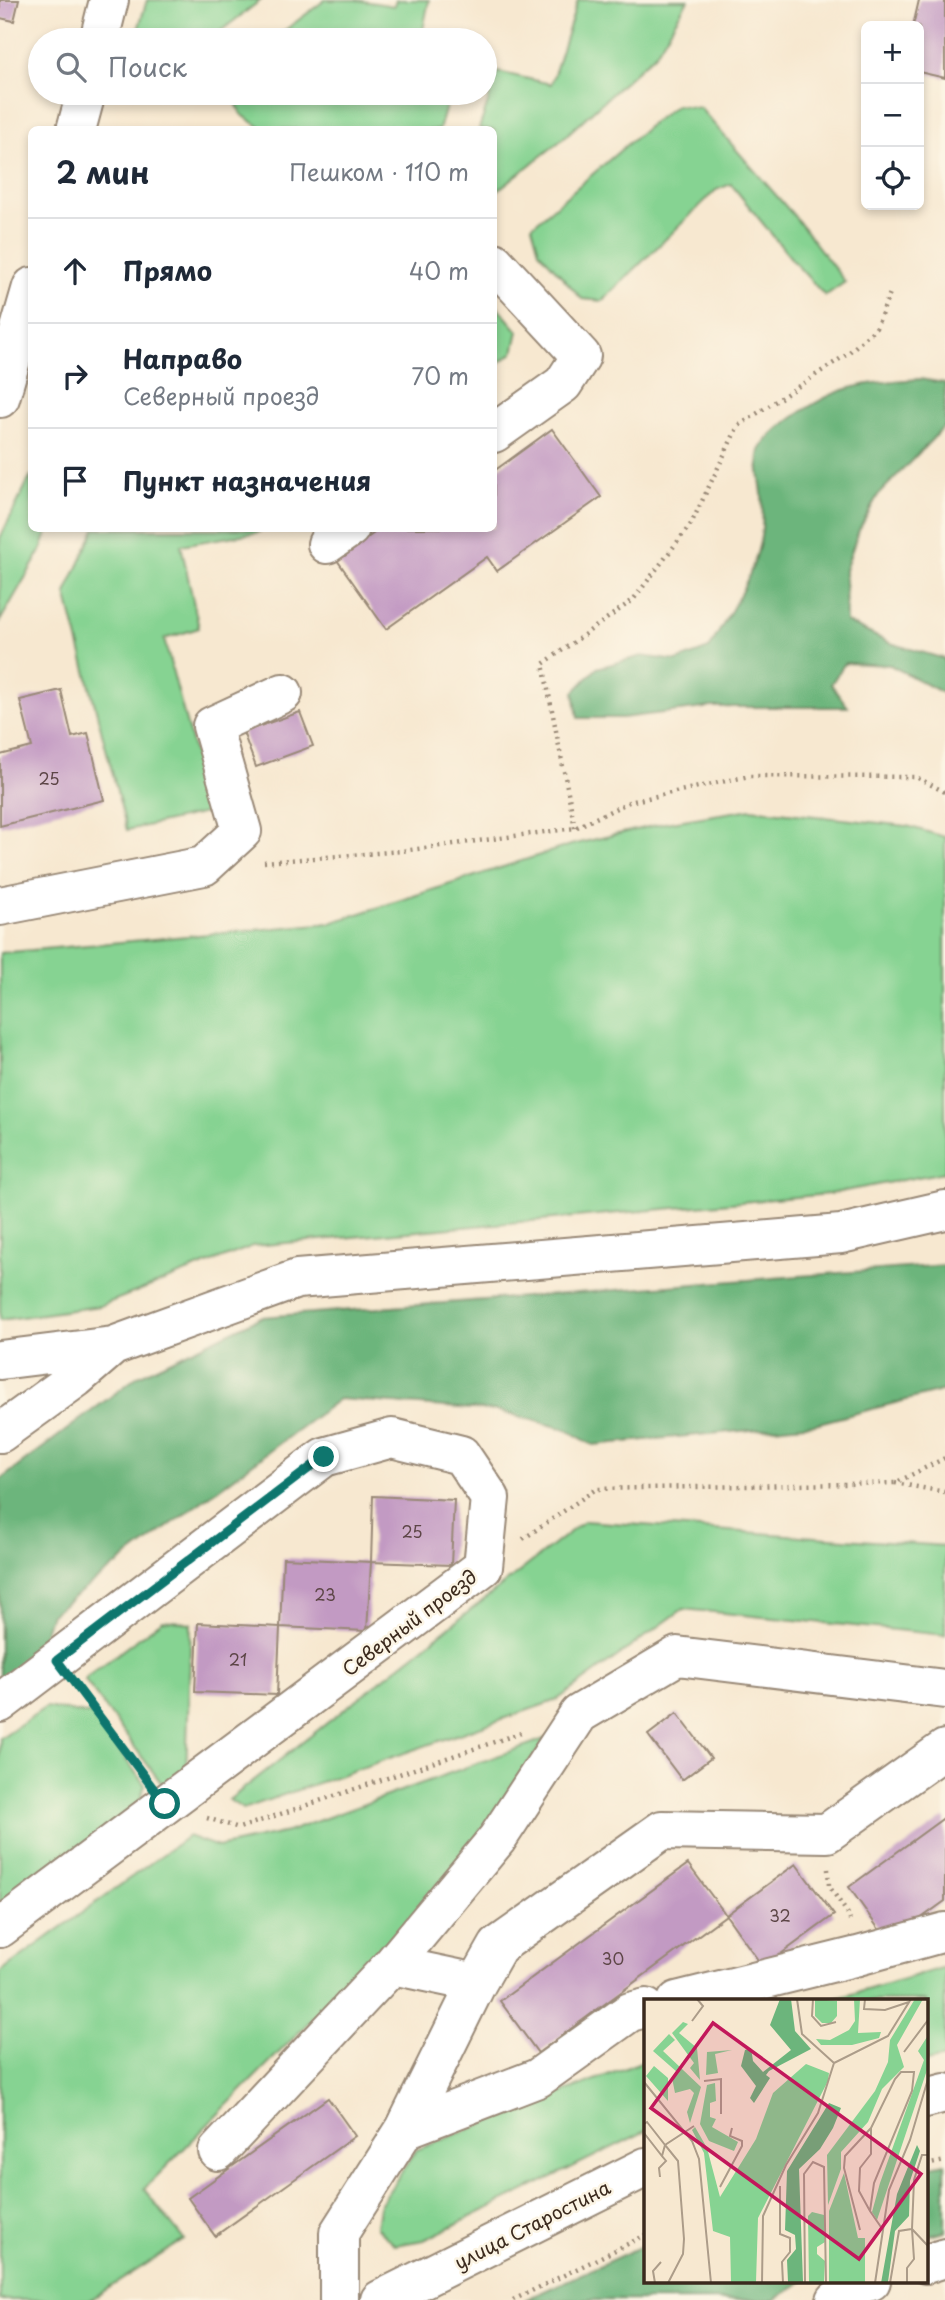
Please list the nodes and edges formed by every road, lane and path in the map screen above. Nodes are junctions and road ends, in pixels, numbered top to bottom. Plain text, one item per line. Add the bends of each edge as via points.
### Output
1 (109, 0) edge
2 (102, 28) edge
3 (83, 105) edge
4 (77, 126) edge
5 (497, 265) edge
6 (890, 293) dead end
7 (28, 302) edge
8 (10, 375) edge
9 (497, 431) edge
10 (283, 693) dead end
11 (945, 792) edge
12 (575, 828) junction
13 (204, 866) junction
14 (0, 906) edge
15 (945, 1210) edge
16 (113, 1346) junction
17 (0, 1360) edge
18 (0, 1433) edge
19 (945, 1458) edge
20 (895, 1483) junction
21 (945, 1492) edge
22 (483, 1567) junction
23 (57, 1660) junction
24 (945, 1689) edge
25 (0, 1703) edge
26 (527, 1731) dead end
27 (945, 1749) edge
28 (165, 1804) junction
29 (827, 1833) junction
30 (0, 1928) edge
31 (945, 1932) edge
32 (859, 1956) junction
33 (392, 1965) junction
34 (477, 1983) junction
35 (685, 1999) edge
36 (644, 2008) edge
37 (945, 2093) edge
38 (928, 2097) edge
39 (405, 2129) junction
40 (218, 2151) dead end
41 (644, 2168) edge
42 (644, 2236) edge
43 (945, 2258) edge
44 (928, 2263) edge
45 (867, 2282) edge
46 (338, 2300) edge
47 (380, 2300) edge
48 (513, 2300) edge
49 (836, 2300) edge

1 - 2 street
3 - 4 street
5 - 9 street via 581,356 563,384
6 - 12 path via 876,328 846,355 738,426 691,524 633,600 543,664
7 - 8 street
10 - 13 street via 212,726 243,831
11 - 12 path via 916,777 749,776 629,802
12 - 13 path via 402,851
13 - 14 street
15 - 16 street via 841,1234 297,1279
16 - 17 street
16 - 18 street
19 - 20 path
20 - 21 path
20 - 22 path via 596,1489
22 - 23 street, Северный проезд via 490,1497 461,1455 392,1438 324,1457
22 - 28 street, Северный проезд
23 - 25 street, Северный проезд
23 - 28 path
24 - 33 street via 677,1656 579,1714 497,1839
26 - 28 path via 239,1828
27 - 29 street
28 - 30 street, Северный проезд
29 - 32 path via 829,1886 848,1914
29 - 34 street via 662,1830 498,1946
31 - 32 street
32 - 35 street
33 - 34 street
33 - 40 street
34 - 39 street
36 - 39 street via 630,2012 538,2078
37 - 38 street
39 - 46 street via 339,2233
41 - 47 street, улица Старостина
42 - 48 path
43 - 44 street
45 - 49 street

